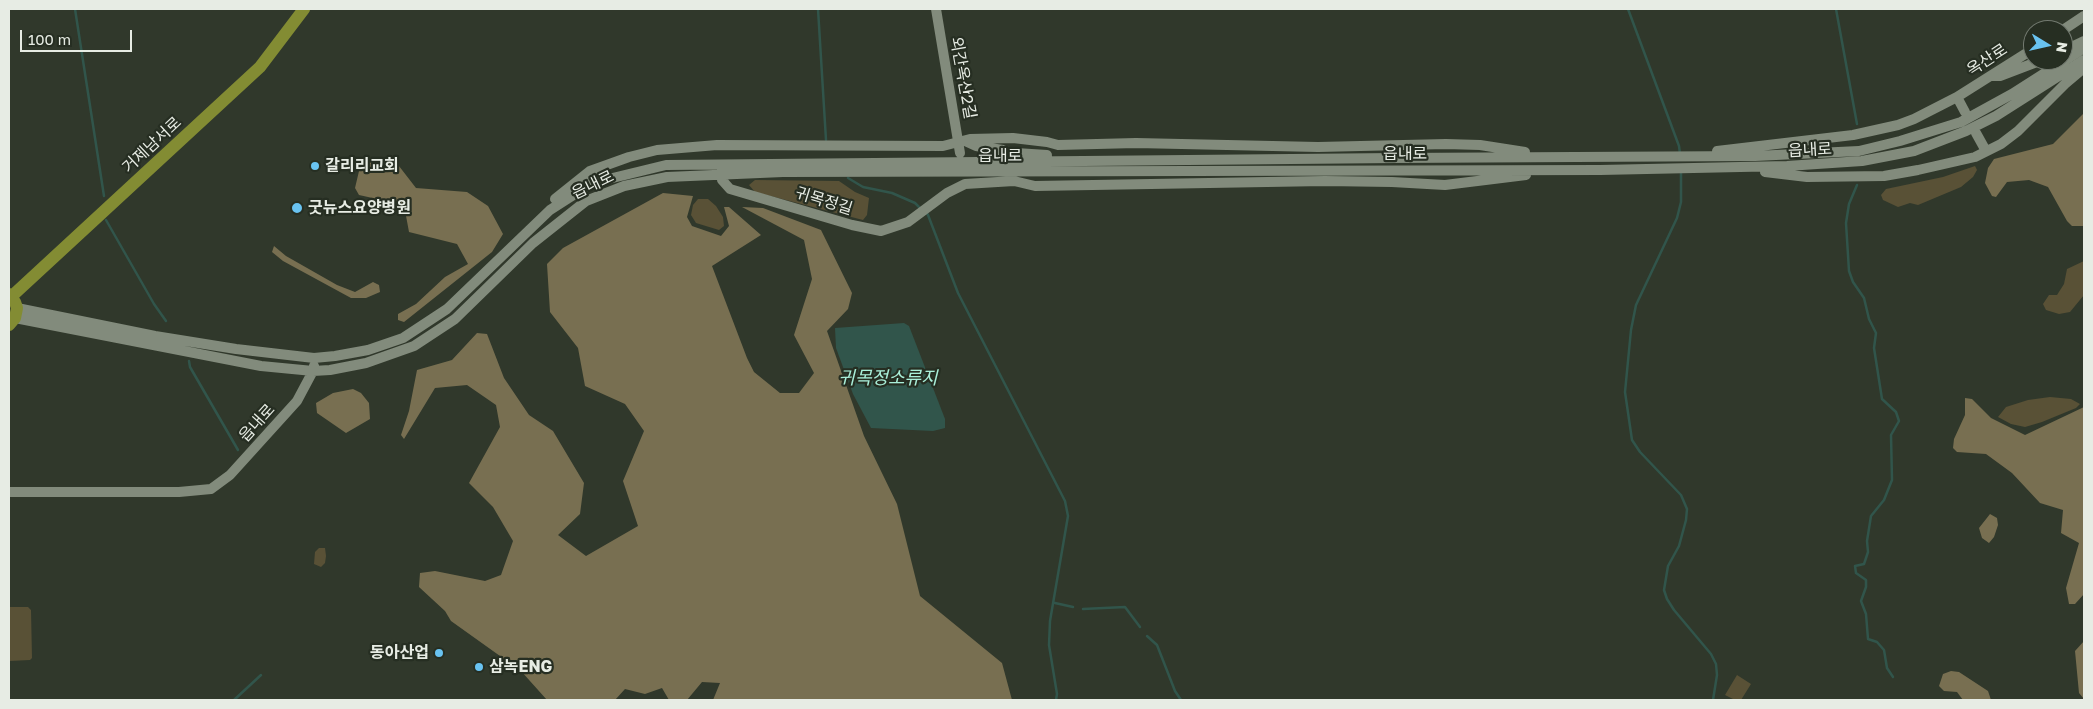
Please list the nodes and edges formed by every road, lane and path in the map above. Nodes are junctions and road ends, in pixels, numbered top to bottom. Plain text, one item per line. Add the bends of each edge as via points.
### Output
1 (304, 9) edge
2 (936, 9) edge
3 (2084, 16) edge
4 (2073, 23) edge
5 (2084, 48) edge
6 (2023, 55) edge
7 (2084, 60) edge
8 (2023, 67) edge
9 (2084, 68) edge
10 (1989, 76) junction
11 (1957, 97) junction
12 (1965, 112) dead end
13 (1976, 133) dead end
14 (960, 150) junction
15 (1986, 151) junction
16 (1016, 153) junction
17 (1702, 157) junction
18 (1574, 158) junction
19 (1062, 161) junction
20 (722, 170) junction
21 (1614, 170) junction
22 (515, 244) junction
23 (12, 308) edge
24 (314, 358) junction
25 (313, 371) junction
26 (9, 492) edge

1 - 23 main road, 거제남서로 via 260,67
2 - 14 street, 외간옥산2길
3 - 4 street
5 - 17 street, 읍내로 via 1961,122 1900,141 1859,151
6 - 10 street, 옥산로
7 - 21 street, 읍내로 via 1988,120 1940,142 1890,157 1862,162 1787,166
8 - 10 street via 2000,76
9 - 15 street via 2018,131 2002,144
10 - 11 street, 옥산로
11 - 12 street
11 - 17 street, 옥산로 via 1914,119 1876,132 1720,150
13 - 15 street
14 - 16 street via 980,156
14 - 16 street via 976,146
14 - 18 street via 981,138 1013,138 1058,145 1136,143 1299,147 1446,144 1565,152
14 - 19 street, 읍내로
14 - 20 street, 읍내로
14 - 22 street via 943,146 717,145 657,150 590,171 545,207
15 - 21 street via 1947,164 1884,176 1807,177 1774,172 1682,175
16 - 19 street via 1050,156
17 - 18 street, 읍내로
18 - 19 street, 읍내로
20 - 21 street, 읍내로
20 - 21 street, 귀목정길 via 724,184 730,189 881,232 908,222 960,182 1014,181 1035,186 1325,181 1445,185 1524,174
20 - 22 street, 읍내로 via 666,165 592,183 550,210
20 - 25 street, 읍내로 via 624,186 586,201 533,243 473,302 434,334 414,346 366,363
22 - 24 street, 읍내로 via 447,309 403,338 368,350
23 - 24 street, 읍내로 via 155,336
23 - 25 street via 261,366
24 - 25 street
25 - 26 street, 읍내로 via 297,401 230,475 211,489 180,492

